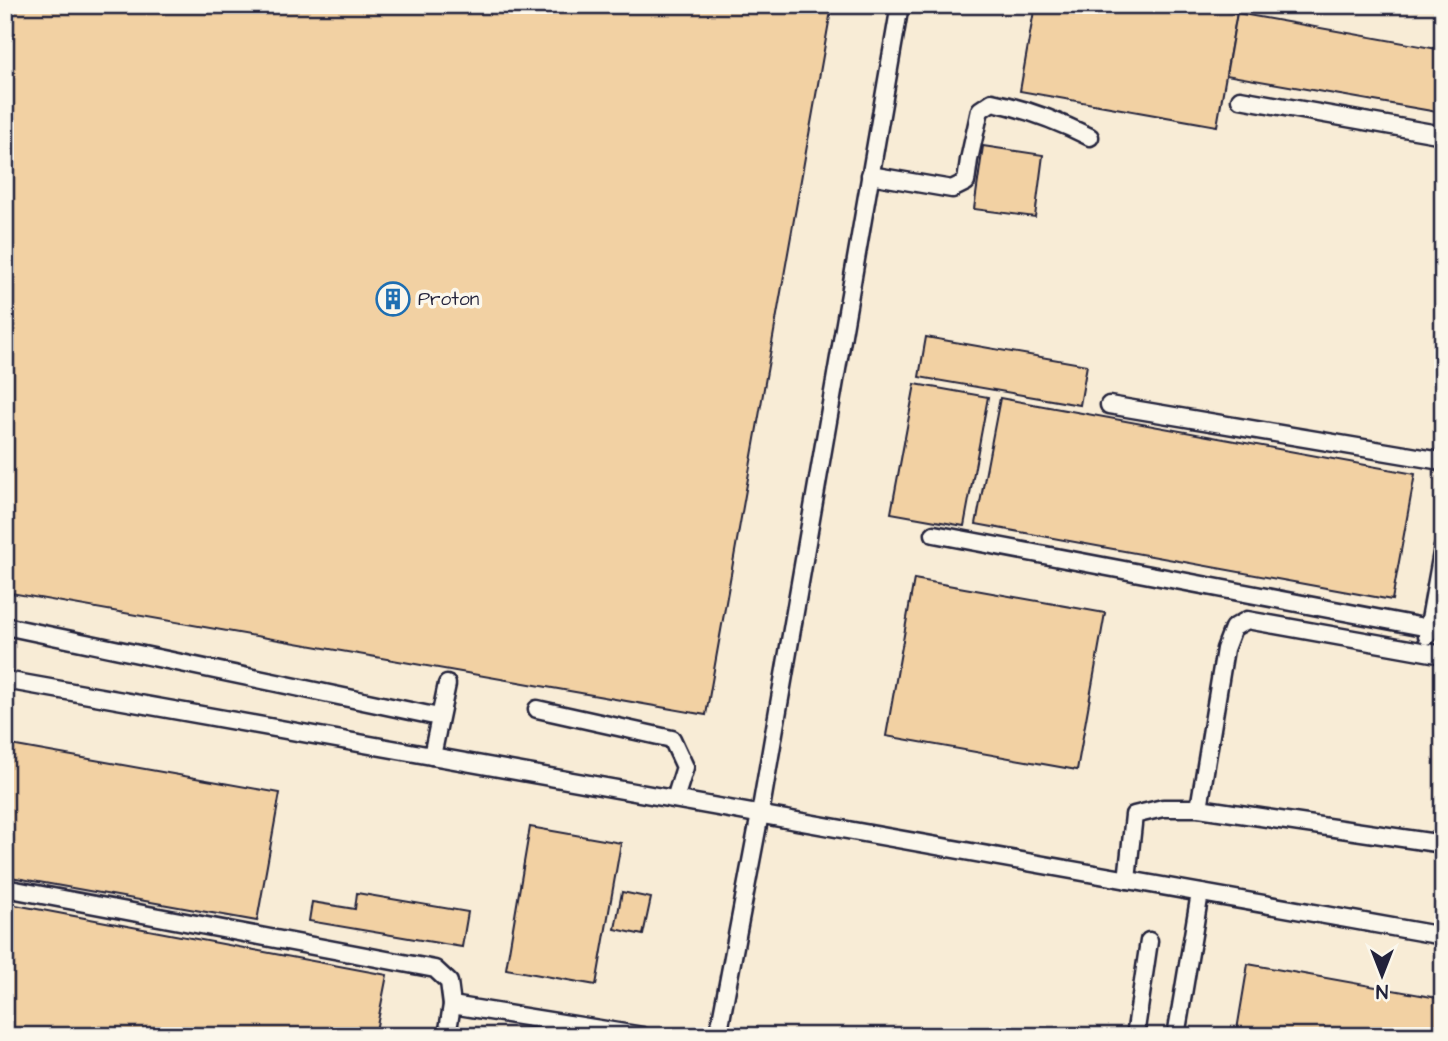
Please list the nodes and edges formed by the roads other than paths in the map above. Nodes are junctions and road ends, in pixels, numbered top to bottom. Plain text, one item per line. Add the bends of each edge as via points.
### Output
1 (900, 5) edge
2 (1240, 99) dead end
3 (1443, 135) edge
4 (1090, 137) dead end
5 (870, 175) junction
6 (1109, 405) dead end
7 (1443, 464) edge
8 (934, 534) dead end
9 (1443, 547) edge
10 (5, 626) edge
11 (1429, 628) junction
12 (1425, 652) junction
13 (1443, 656) edge
14 (5, 680) edge
15 (447, 684) dead end
16 (537, 709) dead end
17 (439, 717) junction
18 (432, 756) junction
19 (675, 799) junction
20 (1199, 808) junction
21 (760, 814) junction
22 (1443, 844) edge
23 (1127, 880) junction
24 (5, 888) edge
25 (1200, 893) junction
26 (1443, 936) edge
27 (1149, 941) dead end
28 (452, 1005) junction
29 (447, 1036) edge
30 (643, 1036) edge
31 (718, 1036) edge
32 (1135, 1036) edge
33 (1176, 1036) edge

1 - 5 lane
2 - 3 lane
4 - 5 lane via 1062,122 992,102 980,110 966,182 952,189
5 - 21 lane
6 - 7 lane
8 - 11 lane
9 - 11 lane
10 - 17 lane
11 - 12 lane
12 - 13 lane
12 - 20 lane via 1247,620 1233,628 1225,649
14 - 18 lane
15 - 17 lane
16 - 19 lane via 672,739 685,767
17 - 18 lane
18 - 19 lane
19 - 21 lane
20 - 22 lane
20 - 23 lane via 1163,808 1134,815
21 - 23 lane
21 - 31 lane
23 - 25 lane
24 - 28 lane via 435,969 449,982
25 - 26 lane
25 - 33 lane
27 - 32 lane
28 - 29 lane
28 - 30 lane

